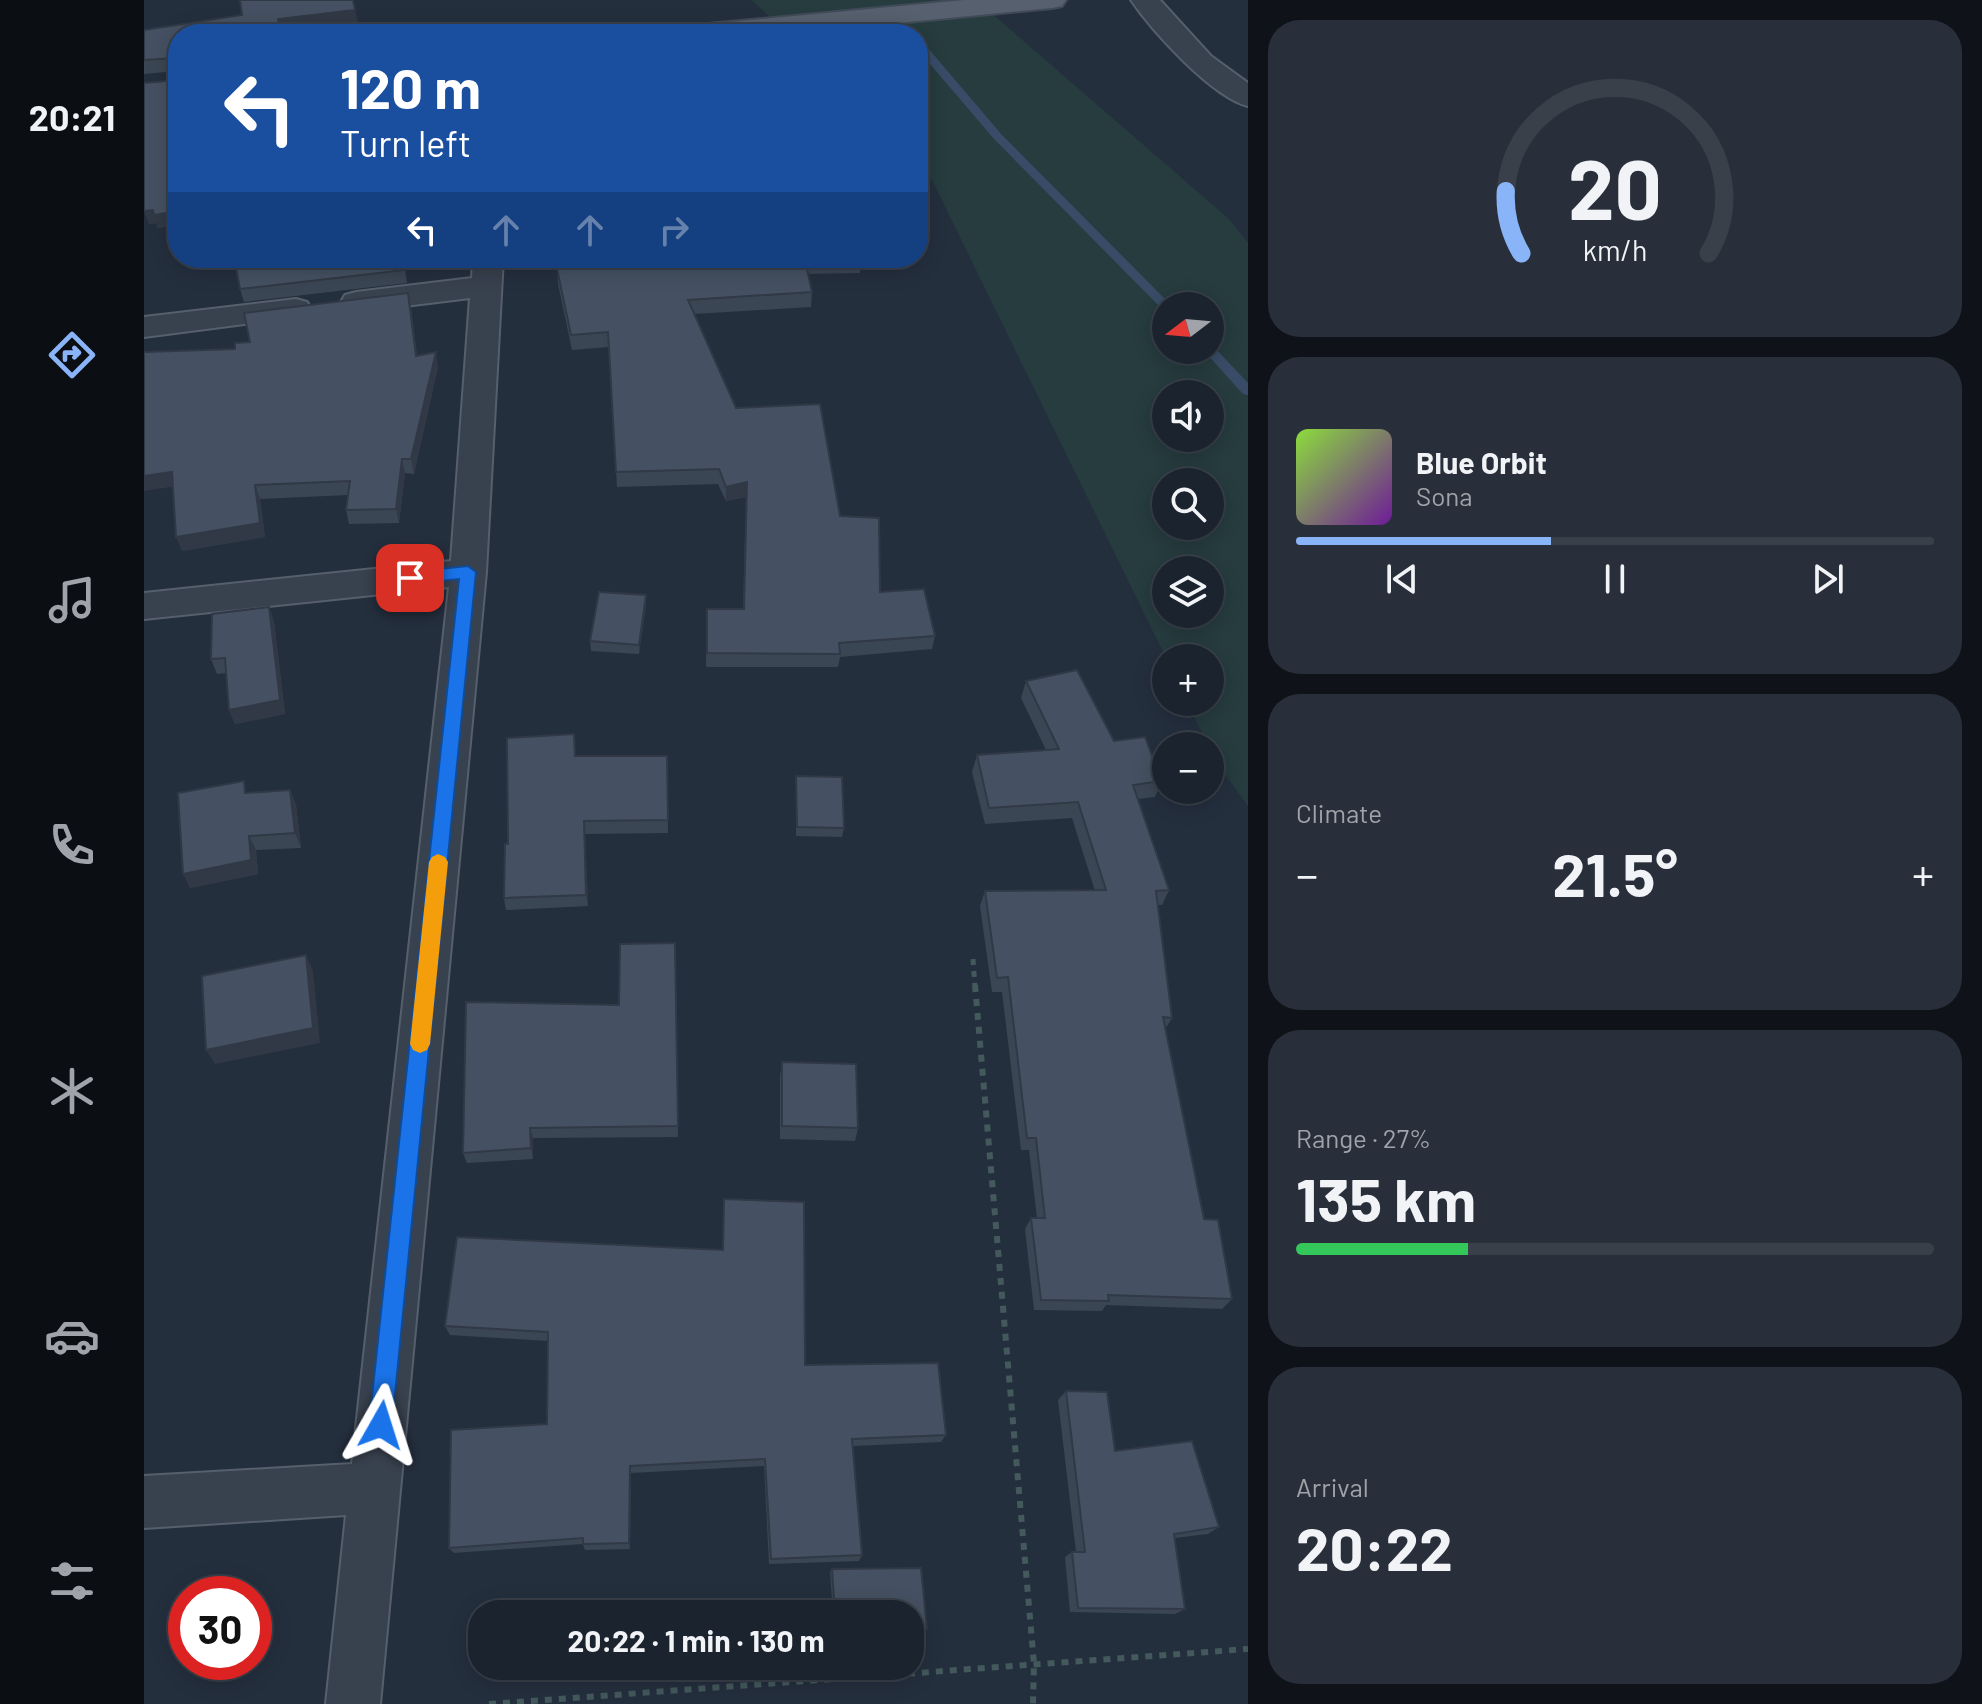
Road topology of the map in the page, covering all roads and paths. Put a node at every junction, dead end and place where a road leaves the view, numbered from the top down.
1 (1052, 0) edge
2 (1145, 0) edge
3 (801, 24) edge
4 (1248, 97) edge
5 (488, 272) edge
6 (144, 327) edge
7 (468, 572) junction
8 (144, 606) edge
9 (973, 959) dead end
10 (374, 1488) junction
11 (144, 1502) edge
12 (1248, 1649) edge
13 (1034, 1664) junction
14 (353, 1704) edge
15 (489, 1704) edge
16 (1033, 1704) edge

1 - 3 main road
2 - 4 street
5 - 6 street
5 - 7 street
7 - 8 street
7 - 10 street
9 - 13 path
10 - 11 street
10 - 14 street
12 - 13 path
13 - 15 path
13 - 16 path

